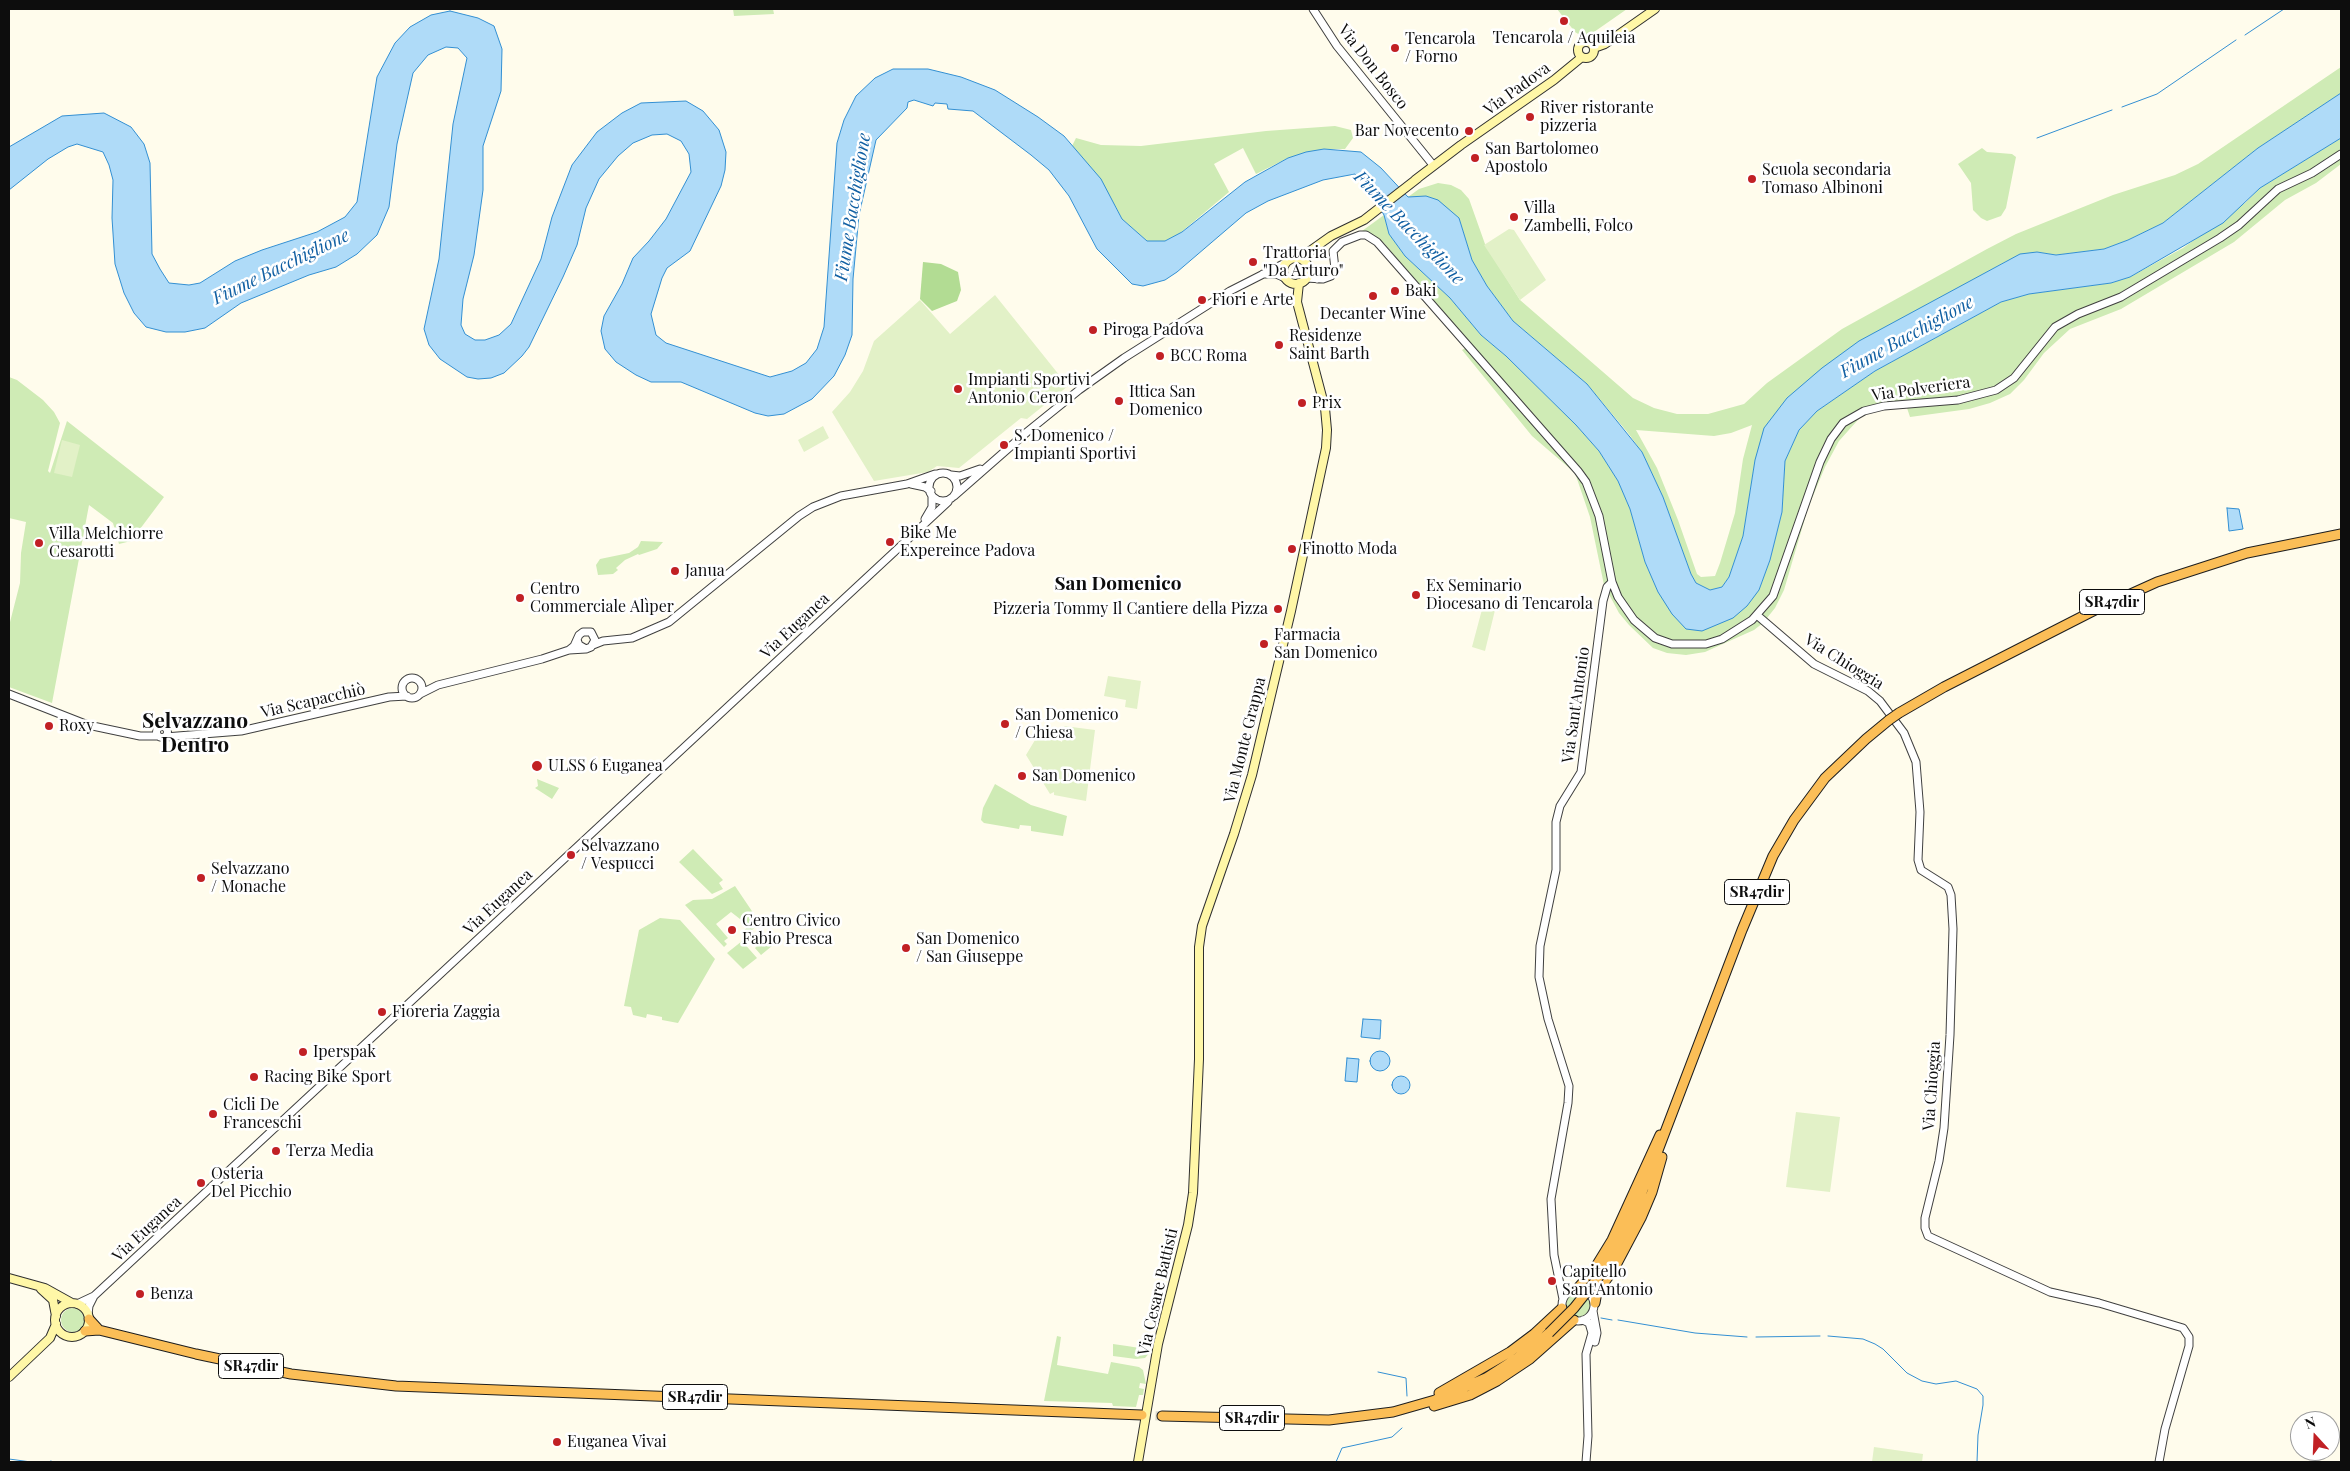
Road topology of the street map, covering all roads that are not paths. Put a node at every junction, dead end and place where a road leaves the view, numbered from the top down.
1 (1312, 9) edge
2 (1654, 9) edge
3 (1594, 48) junction
4 (1582, 57) junction
5 (1468, 141) junction
6 (2341, 154) edge
7 (1433, 166) junction
8 (1415, 180) junction
9 (1364, 220) joint
10 (1318, 247) junction
11 (1300, 258) junction
12 (1285, 263) junction
13 (1308, 272) junction
14 (1262, 274) junction
15 (1286, 280) junction
16 (1299, 283) junction
17 (1297, 302) junction
18 (991, 462) junction
19 (935, 474) junction
20 (951, 475) junction
21 (908, 484) junction
22 (931, 493) junction
23 (954, 496) junction
24 (948, 502) junction
25 (920, 526) junction
26 (2341, 534) edge
27 (1612, 582) junction
28 (1758, 616) junction
29 (595, 637) junction
30 (577, 640) junction
31 (603, 641) junction
32 (594, 645) junction
33 (586, 649) junction
34 (569, 650) junction
35 (420, 682) junction
36 (403, 685) junction
37 (438, 685) junction
38 (9, 694) edge
39 (420, 694) junction
40 (407, 696) junction
41 (389, 697) junction
42 (158, 728) junction
43 (166, 728) junction
44 (134, 733) junction
45 (183, 736) junction
46 (161, 737) junction
47 (1678, 1099) junction
48 (1197, 1126) joint
49 (9, 1278) edge
50 (1559, 1281) junction
51 (37, 1286) junction
52 (1576, 1289) junction
53 (94, 1296) junction
54 (1563, 1303) junction
55 (75, 1304) junction
56 (1594, 1307) junction
57 (56, 1316) junction
58 (89, 1317) junction
59 (1579, 1320) junction
60 (56, 1324) junction
61 (99, 1330) junction
62 (85, 1331) junction
63 (66, 1336) junction
64 (50, 1338) junction
65 (1586, 1363) junction
66 (9, 1376) edge
67 (1142, 1415) tunnel mouth
68 (1377, 1415) junction
69 (1162, 1416) tunnel mouth
70 (1138, 1462) edge
71 (1586, 1462) edge
72 (2159, 1462) edge

1 - 7 street, Via Don Bosco
2 - 3 main road, Via Padova
3 - 4 main road, Via Padova
3 - 4 main road, Via Padova
4 - 5 main road, Via Padova
5 - 7 main road, Via Padova
5 - 8 main road, Via Padova
6 - 28 street, Via Polveriera
7 - 8 main road, Via Padova
8 - 9 main road, Via Padova
9 - 10 main road, Via Euganea
10 - 11 main road, Via Euganea
10 - 13 main road
11 - 12 main road, Via Euganea
11 - 13 main road
12 - 14 street, Via Euganea
12 - 15 main road
13 - 16 main road
13 - 27 street
14 - 15 street
14 - 18 street, Via Euganea
15 - 16 main road
15 - 17 main road, Via Monte Grappa
16 - 17 main road, Via Monte Grappa
17 - 48 main road, Via Monte Grappa
18 - 20 street, Via Euganea
18 - 23 street, Via Euganea
19 - 20 street, Via Euganea
19 - 21 street
19 - 22 street, Via Euganea
20 - 23 street
21 - 22 street
21 - 31 street
22 - 24 street
22 - 25 street, Via Euganea
23 - 24 street, Via Euganea
24 - 25 street, Via Euganea
25 - 53 street, Via Euganea
26 - 47 highway, SR47dir / SR47dir, bridge
27 - 28 street, Via Polveriera
27 - 50 street, Via Sant'Antonio
28 - 72 street, Via Chioggia
29 - 30 street
29 - 31 street
29 - 32 street
30 - 33 street
30 - 34 street
31 - 32 street
32 - 33 street
33 - 34 street, Via Scapacchiò
34 - 37 street, Via Scapacchiò
35 - 36 street, Via Scapacchiò
35 - 37 street, Via Scapacchiò
35 - 39 street
36 - 40 street
36 - 41 street, Via Scapacchiò
37 - 39 street, Via Scapacchiò
38 - 44 street, Via Scapacchiò
39 - 40 street, Via Scapacchiò
40 - 41 street, Via Scapacchiò
41 - 45 street, Via Scapacchiò
42 - 43 street, Via Scapacchiò
42 - 44 street, Via Scapacchiò
42 - 46 street
43 - 45 street, Via Scapacchiò
43 - 46 street
44 - 46 street, Via Scapacchiò
45 - 46 street, Via Scapacchiò
47 - 52 highway
47 - 56 highway
47 - 68 highway, SR47dir / SR47dir, bridge
48 - 70 main road, Via Cesare Battisti
49 - 51 main road
50 - 52 street
50 - 54 street, Via Sant'Antonio
51 - 55 main road
51 - 57 main road
52 - 54 street
52 - 56 street
53 - 55 street, Via Euganea
53 - 58 street, Via Euganea
54 - 59 street
54 - 68 highway
55 - 57 main road, Via Euganea
55 - 58 main road
56 - 59 street
56 - 65 street
57 - 60 main road
58 - 61 highway
58 - 62 main road, Via Euganea
59 - 65 street
59 - 68 highway
60 - 63 main road
60 - 64 main road
61 - 62 highway, SR47dir
61 - 67 highway, SR47dir
62 - 63 main road
63 - 64 main road
64 - 66 main road
65 - 71 street
68 - 69 highway, SR47dir

